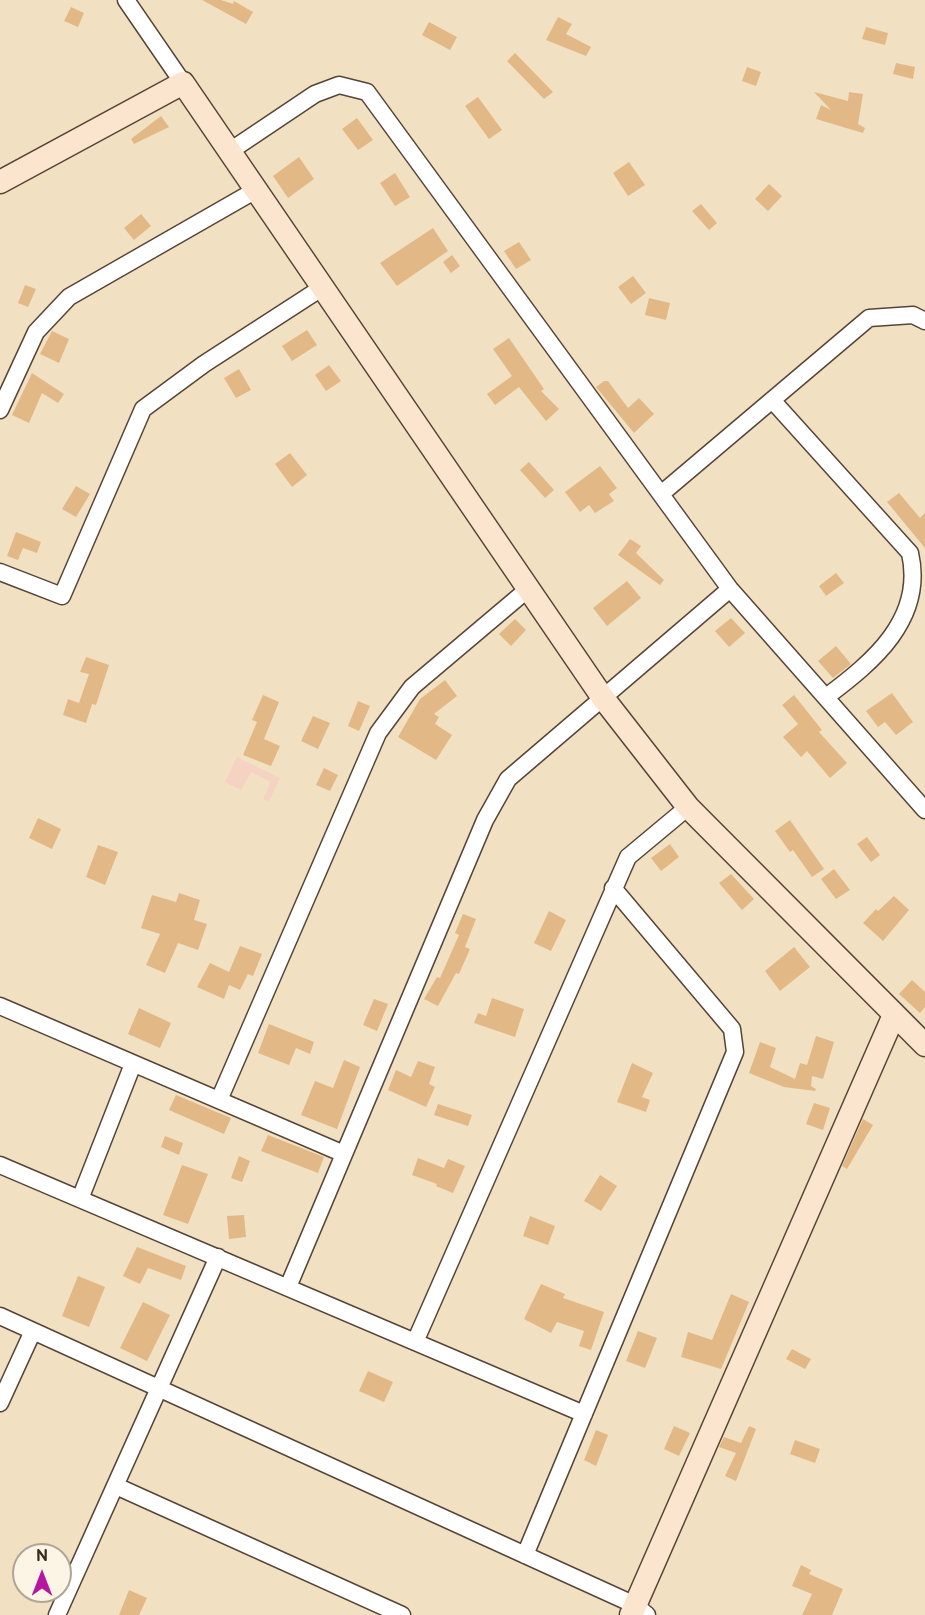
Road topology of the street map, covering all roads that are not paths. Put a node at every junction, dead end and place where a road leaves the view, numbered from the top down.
1 (126, 0) edge
2 (183, 83) junction
3 (230, 151) junction
4 (0, 182) edge
5 (256, 190) junction
6 (323, 287) junction
7 (925, 321) edge
8 (772, 400) junction
9 (0, 410) edge
10 (661, 494) junction
11 (0, 572) edge
12 (528, 589) junction
13 (730, 589) junction
14 (826, 697) junction
15 (603, 698) junction
16 (688, 807) junction
17 (925, 810) edge
18 (613, 888) junction
19 (0, 1006) edge
20 (894, 1015) junction
21 (925, 1045) edge
22 (134, 1064) junction
23 (219, 1100) junction
24 (344, 1154) junction
25 (2, 1170) edge
26 (80, 1198) junction
27 (218, 1257) junction
28 (288, 1287) junction
29 (0, 1316) edge
30 (33, 1331) junction
31 (415, 1342) junction
32 (160, 1388) junction
33 (0, 1403) edge
34 (584, 1414) junction
35 (116, 1486) junction
36 (525, 1555) junction
37 (637, 1612) edge
38 (57, 1615) edge
39 (402, 1615) edge

1 - 2 street
2 - 3 street
2 - 4 street
3 - 5 street
3 - 10 street
5 - 6 street
5 - 9 street
6 - 11 street
6 - 12 street
7 - 8 street
8 - 10 street
8 - 14 street
10 - 13 street
12 - 15 street
12 - 23 street
13 - 14 street
13 - 15 street
14 - 17 street
15 - 16 street
15 - 24 street
16 - 18 street
16 - 20 street
18 - 31 street
18 - 34 street
19 - 22 street
20 - 21 street
20 - 37 street
22 - 23 street
22 - 26 street
23 - 24 street
24 - 28 street
25 - 26 street
26 - 27 street
27 - 28 street
27 - 32 street
28 - 31 street
29 - 30 street
30 - 32 street
30 - 33 street
31 - 34 street
32 - 35 street
32 - 36 street
34 - 36 street
35 - 38 street
35 - 39 street
36 - 37 street

